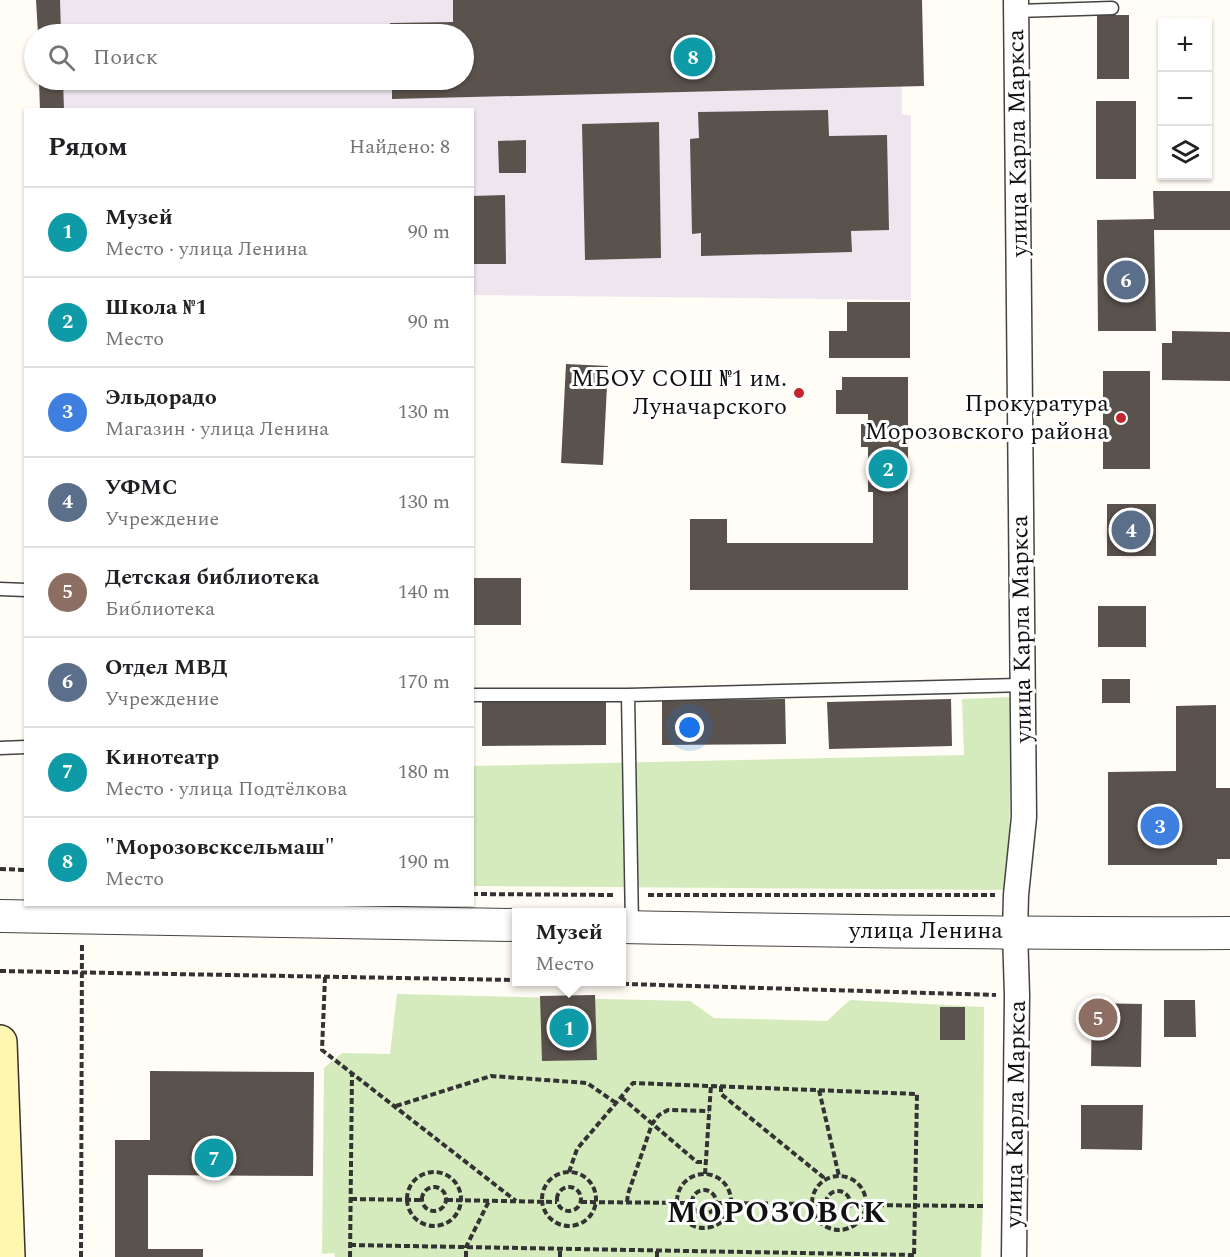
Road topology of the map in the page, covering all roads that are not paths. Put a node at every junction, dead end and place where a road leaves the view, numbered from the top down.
1 (1017, 5) edge
2 (1112, 8) dead end
3 (0, 589) edge
4 (24, 590) edge
5 (1023, 685) junction
6 (474, 695) edge
7 (628, 695) junction
8 (24, 747) edge
9 (0, 748) edge
10 (0, 916) edge
11 (512, 925) edge
12 (627, 927) edge
13 (1015, 932) junction
14 (1230, 933) edge
15 (0, 1042) edge
16 (8, 1257) edge
17 (1014, 1257) edge

1 - 2 lane
1 - 5 street, улица Карла Маркса
3 - 4 lane
5 - 7 lane
5 - 13 street, улица Карла Маркса
6 - 7 lane
7 - 12 lane
8 - 9 lane
10 - 11 street
12 - 13 street, улица Ленина
13 - 14 street, улица Ленина
13 - 17 street, улица Карла Маркса
15 - 16 main road

